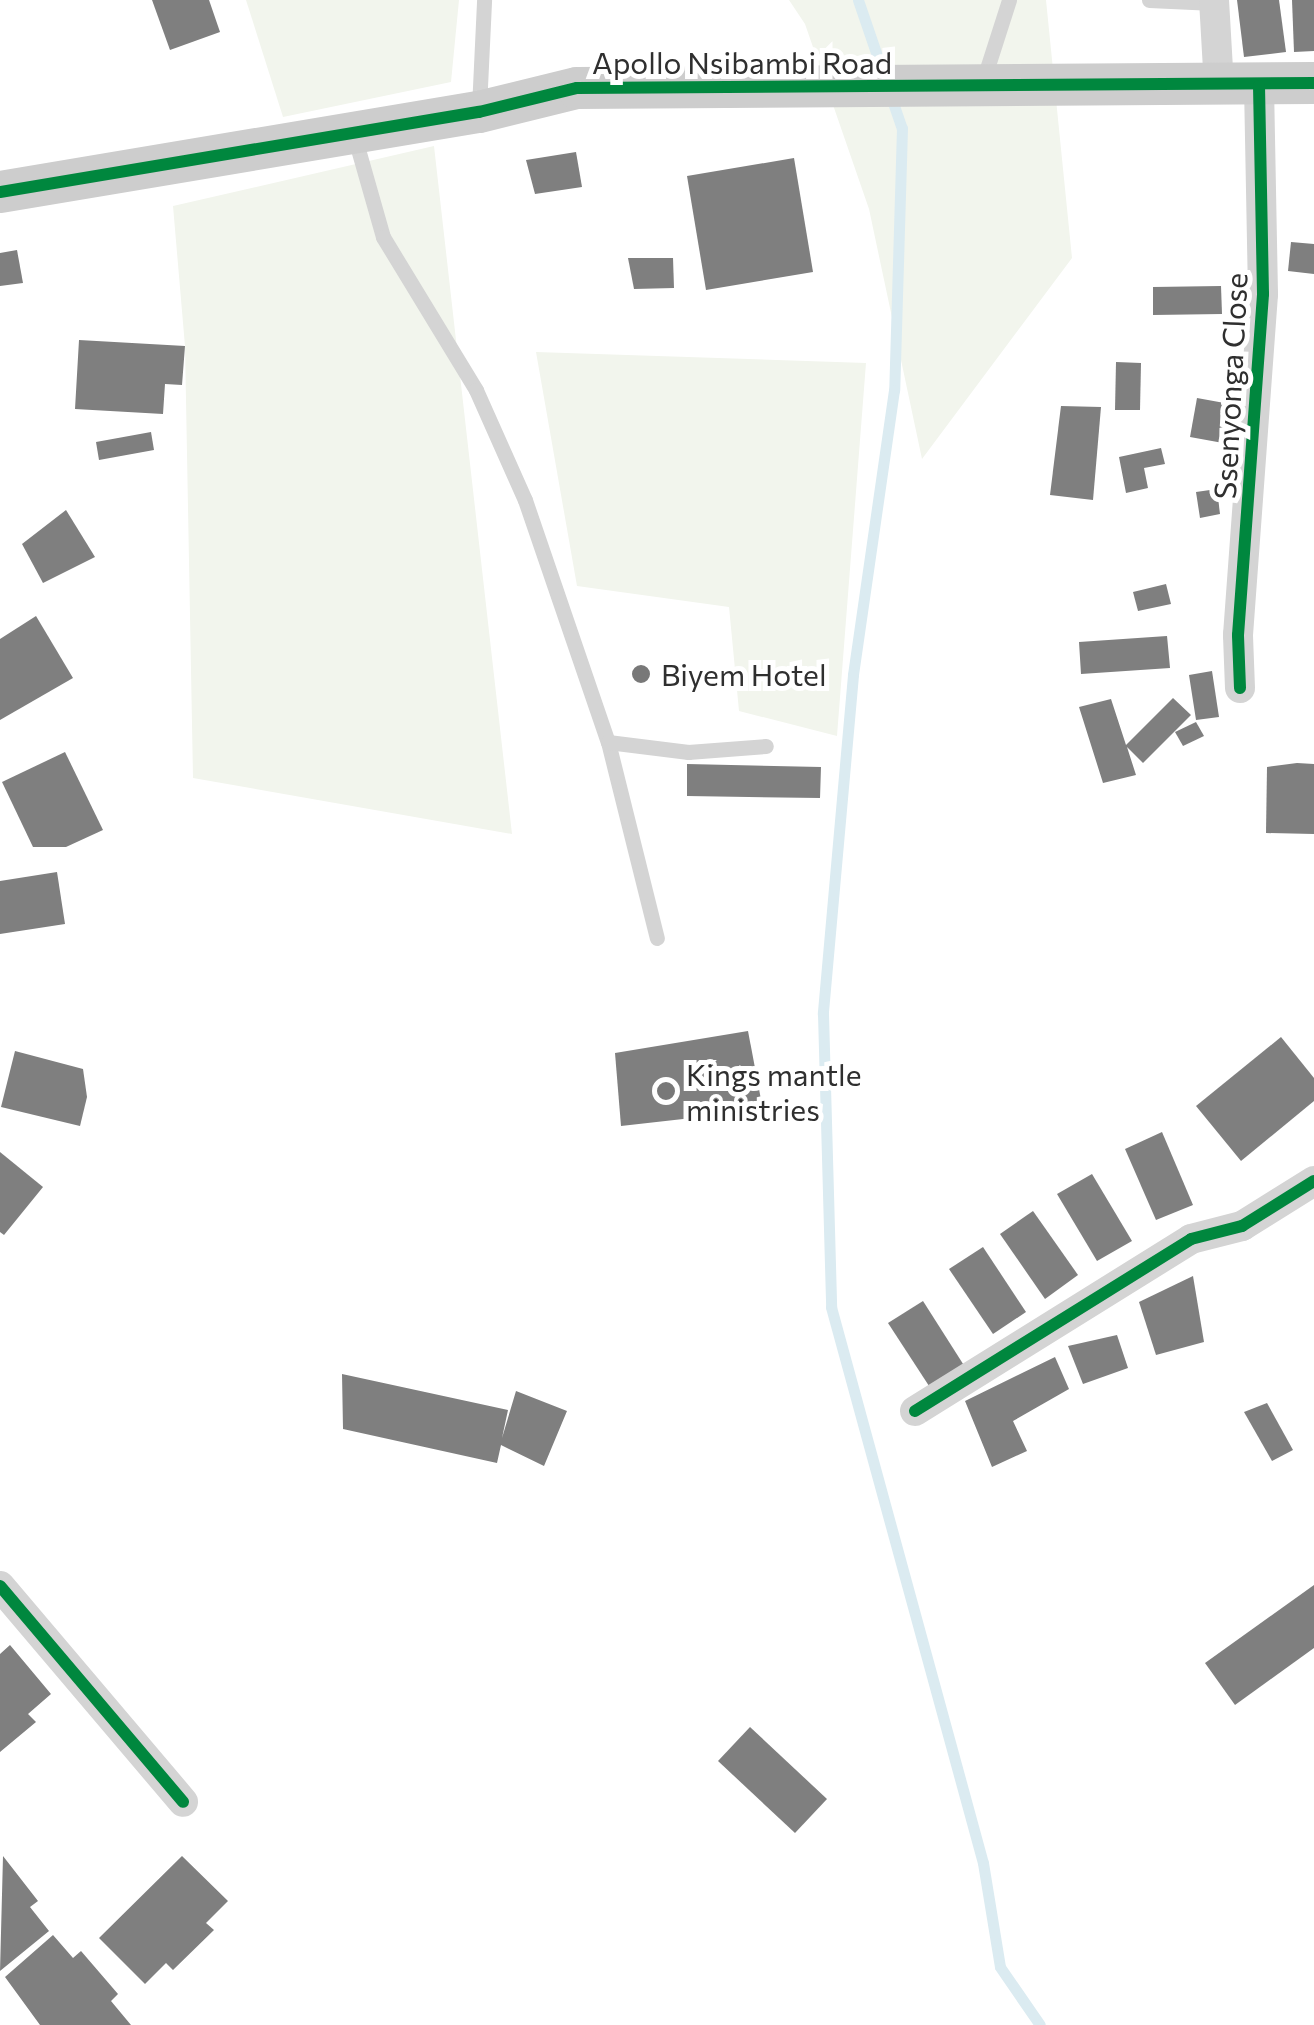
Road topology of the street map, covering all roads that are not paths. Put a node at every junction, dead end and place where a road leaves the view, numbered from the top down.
1 (484, 0) edge
2 (1010, 0) edge
3 (1149, 0) edge
4 (1214, 1) edge
5 (1314, 84) edge
6 (982, 87) junction
7 (1239, 87) junction
8 (479, 112) junction
9 (353, 132) junction
10 (0, 192) edge
11 (1240, 688) dead end
12 (608, 742) junction
13 (766, 746) dead end
14 (657, 938) dead end
15 (1314, 1181) edge
16 (915, 1412) dead end
17 (0, 1586) edge
18 (182, 1802) dead end

1 - 8 lane
2 - 6 lane
3 - 4 lane
4 - 7 street, Ssenyonga Close
5 - 7 street, Apollo Nsibambi Road
6 - 7 street, Apollo Nsibambi Road
6 - 8 street, Apollo Nsibambi Road
7 - 11 street, Ssenyonga Close
8 - 9 street, Apollo Nsibambi Road
9 - 10 street, Apollo Nsibambi Road
9 - 12 lane
12 - 13 lane
12 - 14 lane
15 - 16 street
17 - 18 street

